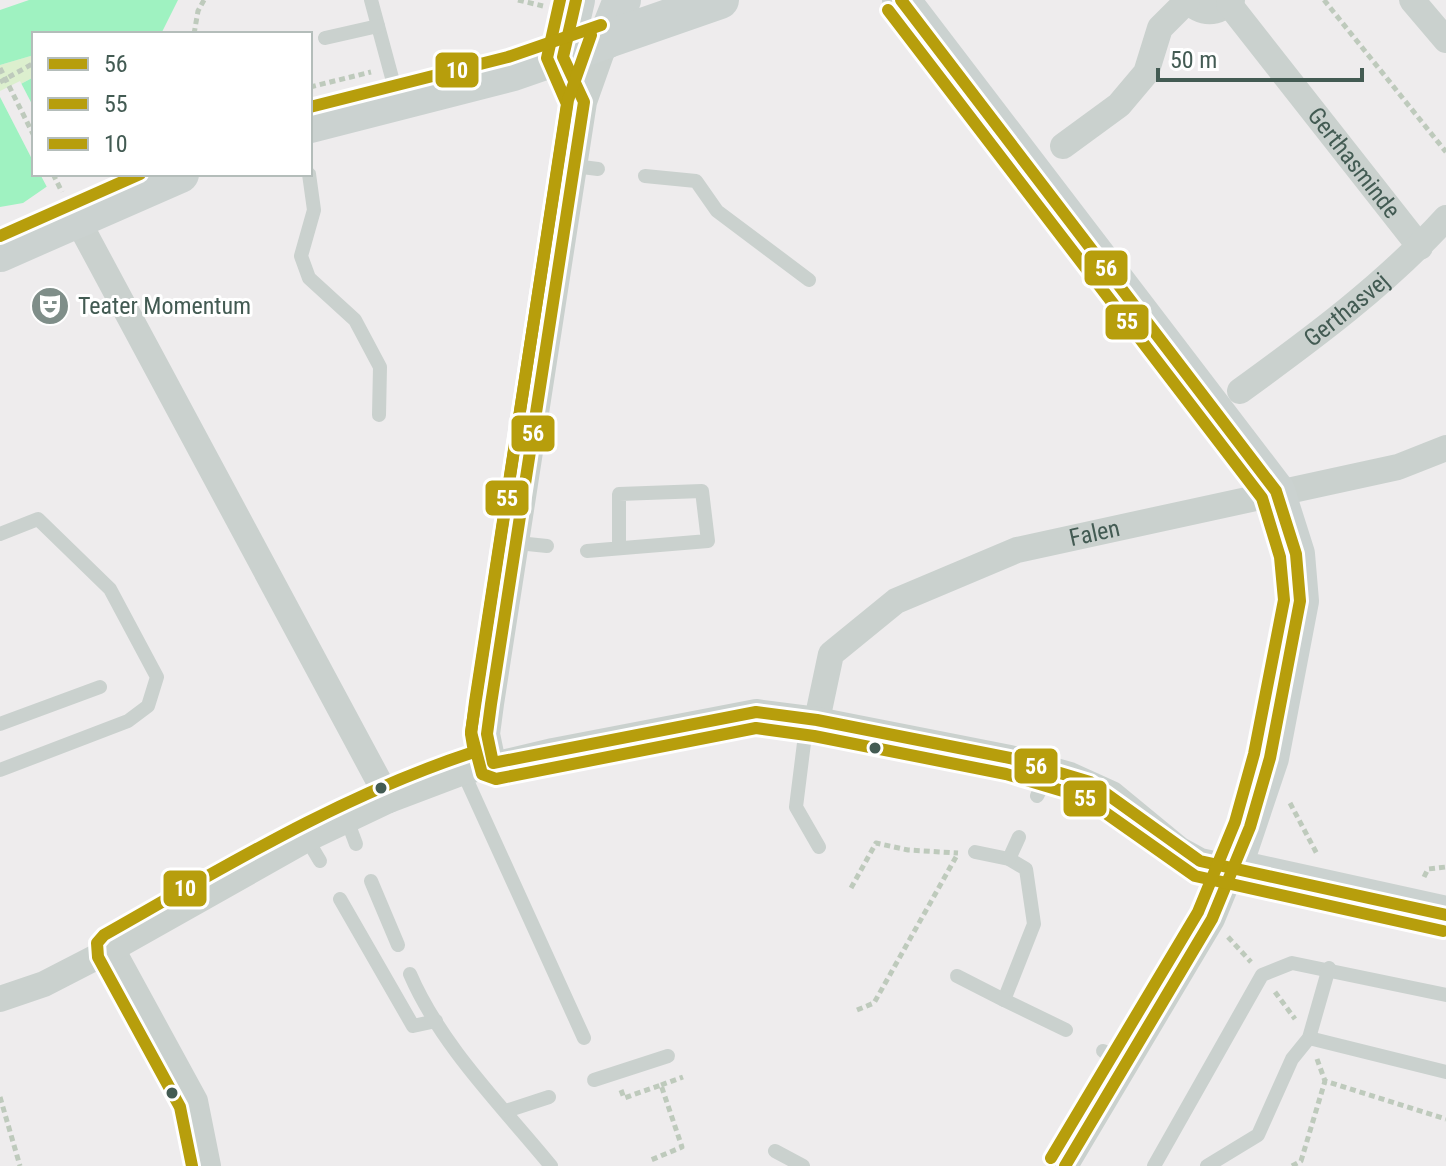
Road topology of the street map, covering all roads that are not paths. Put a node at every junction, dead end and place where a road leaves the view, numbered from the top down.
1 (371, 0) edge
2 (595, 0) edge
3 (622, 0) edge
4 (720, 0) edge
5 (901, 0) edge
6 (1412, 0) edge
7 (1187, 1) edge
8 (1230, 2) edge
9 (559, 4) edge
10 (378, 26) junction
11 (325, 38) dead end
12 (606, 40) junction
13 (1446, 40) edge
14 (563, 57) junction
15 (584, 102) junction
16 (399, 103) junction
17 (312, 124) edge
18 (1063, 146) dead end
19 (173, 176) edge
20 (309, 176) edge
21 (645, 176) dead end
22 (69, 205) junction
23 (1446, 218) edge
24 (1420, 247) junction
25 (0, 253) edge
26 (809, 280) dead end
27 (1240, 391) dead end
28 (379, 415) dead end
29 (1446, 448) edge
30 (1276, 491) junction
31 (0, 534) edge
32 (518, 543) junction
33 (547, 546) dead end
34 (619, 548) junction
35 (587, 551) dead end
36 (100, 687) dead end
37 (812, 719) junction
38 (0, 724) edge
39 (493, 763) junction
40 (1051, 769) junction
41 (0, 770) edge
42 (463, 772) junction
43 (1037, 796) dead end
44 (389, 800) junction
45 (1019, 837) dead end
46 (819, 847) dead end
47 (975, 852) road end
48 (1009, 859) junction
49 (1233, 868) junction
50 (371, 881) dead end
51 (340, 899) dead end
52 (1446, 915) edge
53 (398, 945) dead end
54 (112, 949) junction
55 (1329, 968) junction
56 (410, 974) dead end
57 (957, 976) dead end
58 (1446, 995) edge
59 (0, 999) edge
60 (1004, 1000) junction
61 (436, 1021) junction
62 (1066, 1030) dead end
63 (584, 1038) dead end
64 (1309, 1038) junction
65 (668, 1056) dead end
66 (1446, 1072) edge
67 (594, 1080) dead end
68 (549, 1097) dead end
69 (506, 1111) junction
70 (775, 1151) dead end
71 (208, 1166) edge
72 (551, 1166) edge
73 (803, 1166) edge
74 (1065, 1166) edge
75 (1154, 1166) edge
76 (1207, 1166) edge

1 - 10 lane
2 - 12 main road
3 - 12 main road
4 - 12 main road
5 - 30 main road
6 - 13 street
7 - 8 street
7 - 18 street
8 - 24 street, Gerthasminde
9 - 14 main road
10 - 11 lane
10 - 16 lane
12 - 14 main road
12 - 15 street
14 - 15 street
14 - 16 main road
15 - 32 street
16 - 17 main road
19 - 22 main road
20 - 28 lane
21 - 26 lane
22 - 25 main road
22 - 44 street
23 - 24 street, Gerthasvej
24 - 27 street, Gerthasvej
29 - 30 street, Falen
30 - 37 street, Falen
30 - 49 main road
31 - 41 lane
32 - 33 lane
32 - 39 street
34 - 34 lane
34 - 35 lane
36 - 38 lane
37 - 39 street
37 - 40 street
37 - 46 lane
39 - 42 street
40 - 43 lane
40 - 49 street
42 - 44 street
42 - 63 lane
44 - 54 street
45 - 48 lane
47 - 48 lane
48 - 60 lane
49 - 52 main road
49 - 74 street
50 - 53 lane
51 - 61 lane
54 - 59 street
54 - 71 street
55 - 58 lane
55 - 64 lane
55 - 75 lane
56 - 61 lane
57 - 60 lane
60 - 62 lane
61 - 69 lane
64 - 66 lane
64 - 76 lane
65 - 67 lane
68 - 69 lane
69 - 72 lane
70 - 73 lane

